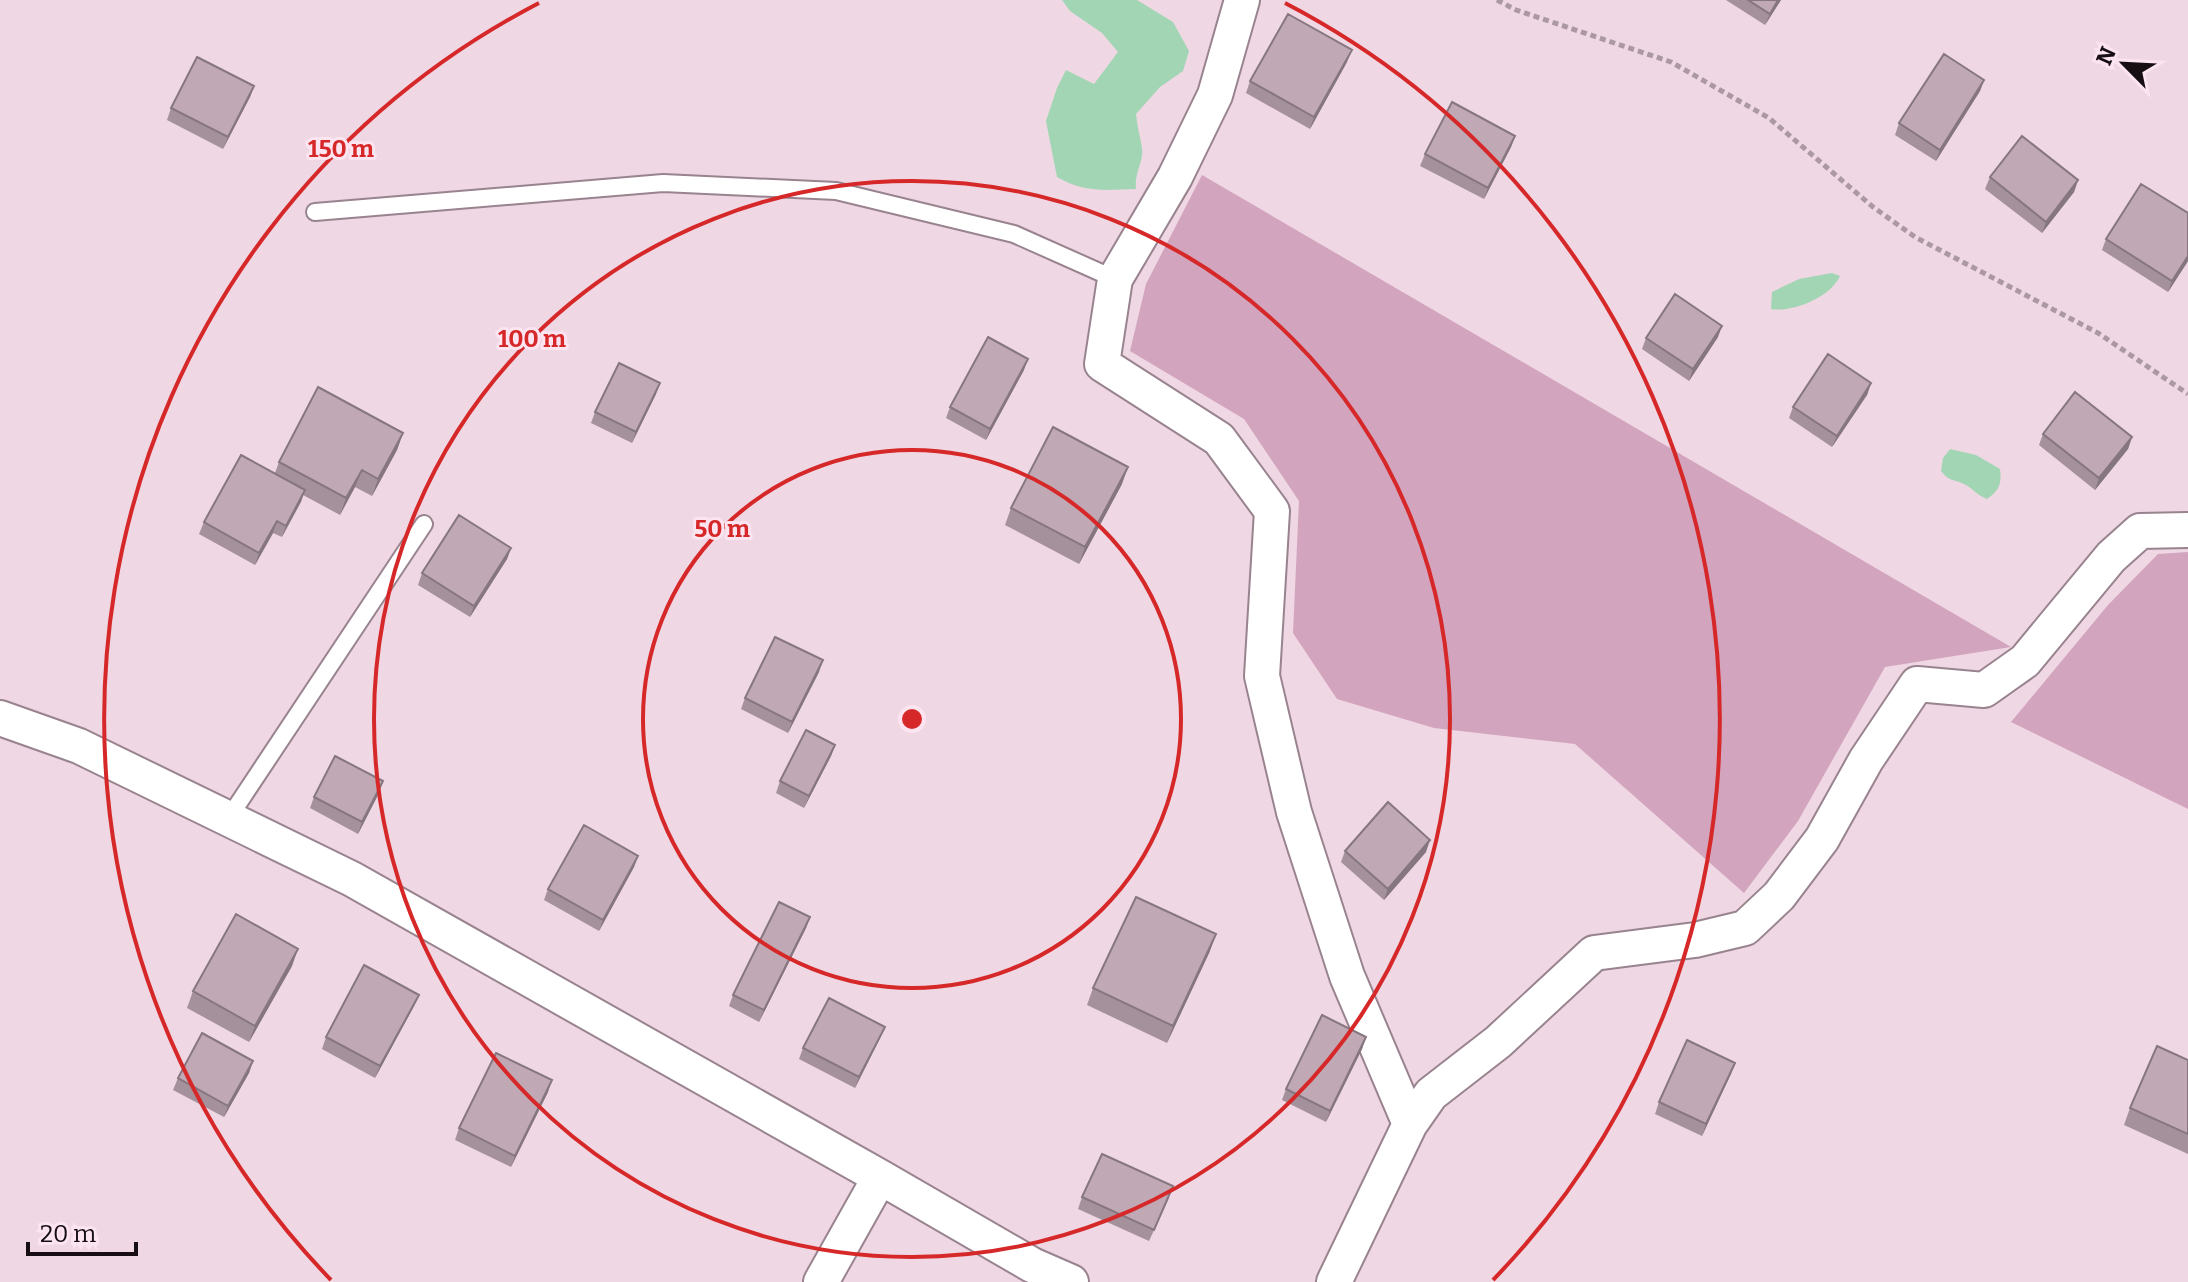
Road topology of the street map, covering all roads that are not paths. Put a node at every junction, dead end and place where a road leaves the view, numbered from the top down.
1 (1242, 0) edge
2 (315, 212) dead end
3 (1115, 279) junction
4 (424, 524) dead end
5 (2188, 530) edge
6 (0, 718) edge
7 (228, 819) junction
8 (1410, 1124) junction
9 (880, 1177) junction
10 (821, 1282) edge
11 (1071, 1282) edge
12 (1334, 1282) edge

1 - 3 street
2 - 3 lane
3 - 8 street
4 - 7 lane
5 - 8 street
6 - 7 street
7 - 9 street
8 - 12 street
9 - 10 street
9 - 11 street

